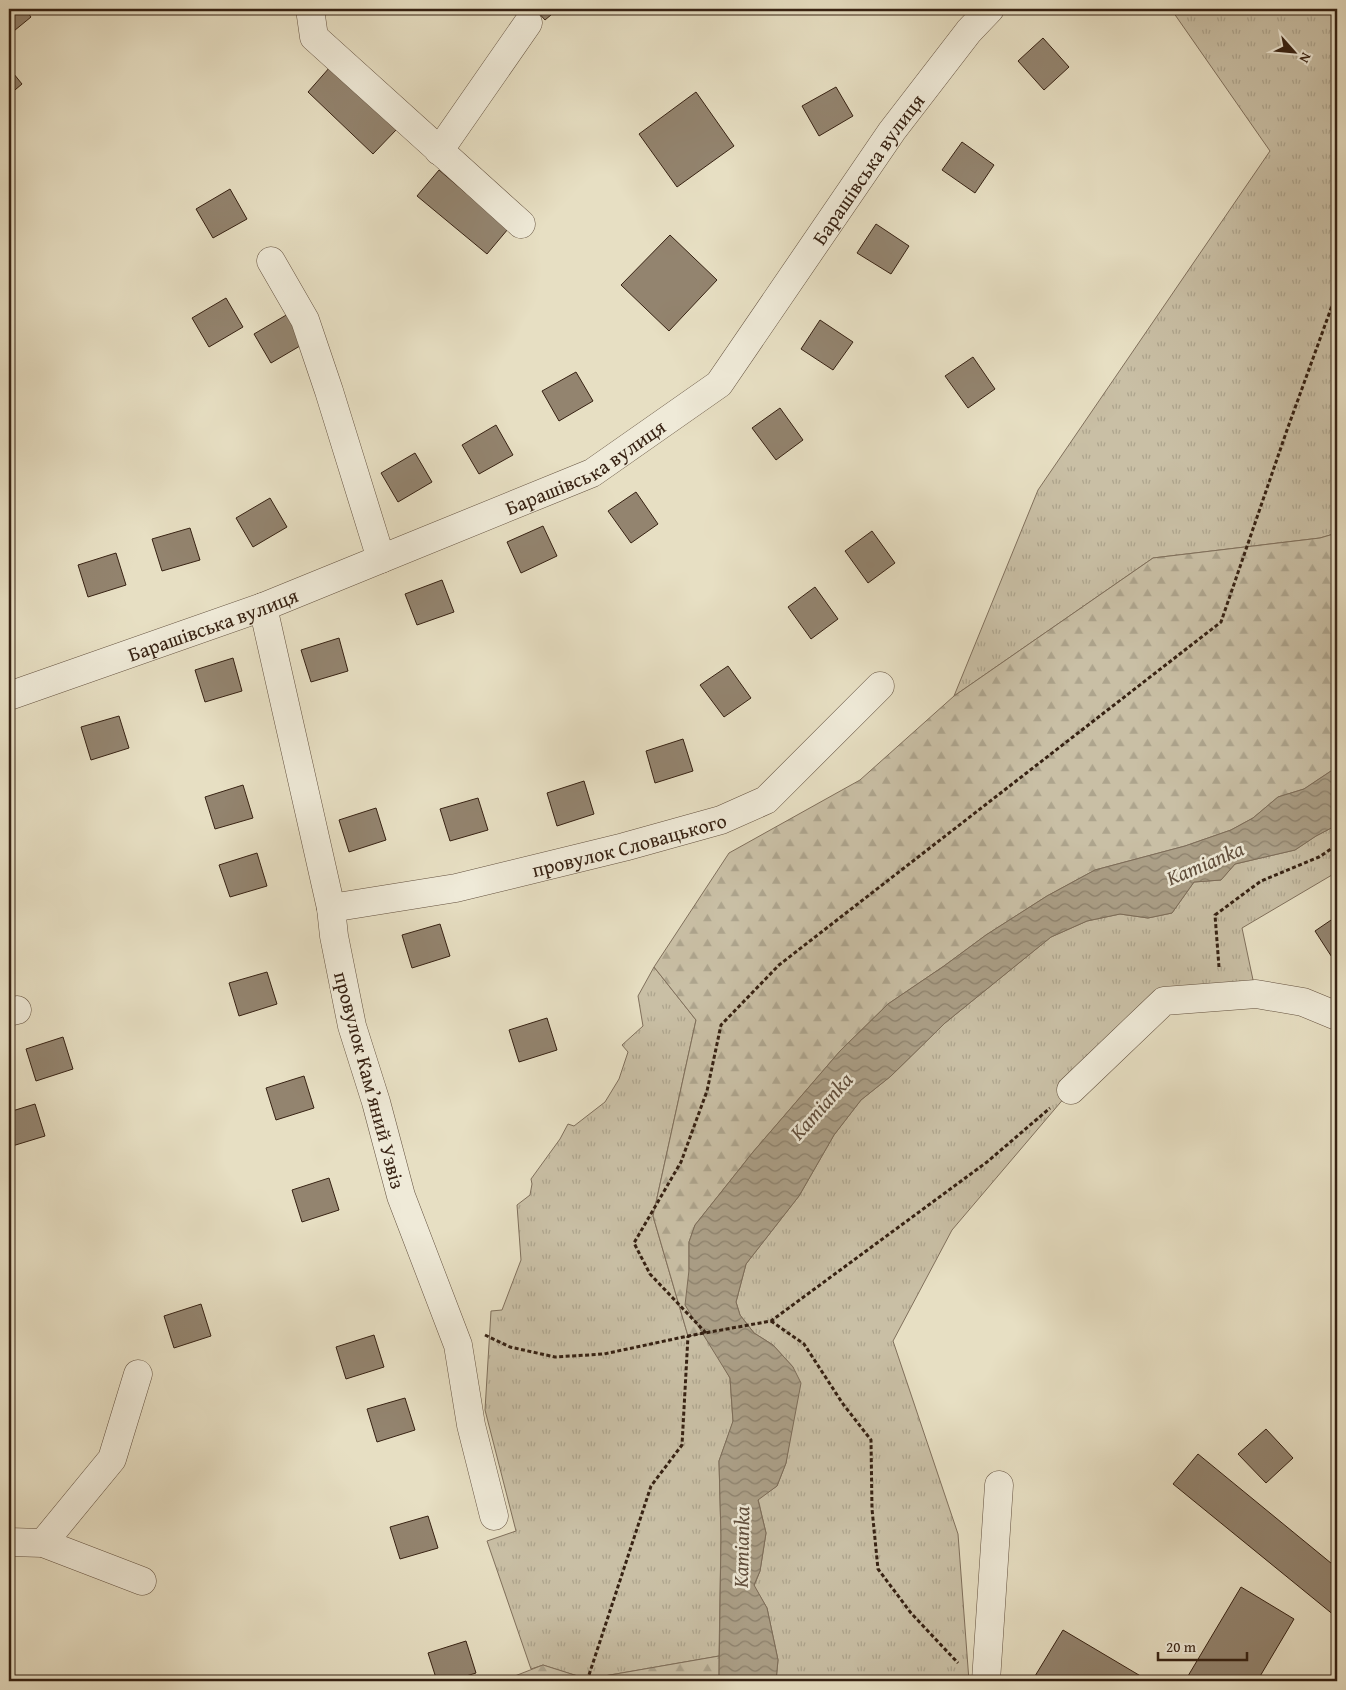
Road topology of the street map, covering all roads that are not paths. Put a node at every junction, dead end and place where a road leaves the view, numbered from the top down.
1 (310, 9) edge
2 (990, 9) edge
3 (528, 23) dead end
4 (440, 151) junction
5 (521, 224) dead end
6 (271, 261) dead end
7 (380, 559) junction
8 (263, 607) junction
9 (880, 686) dead end
10 (9, 696) edge
11 (331, 908) junction
12 (1337, 1016) edge
13 (1071, 1090) road end
14 (138, 1374) dead end
15 (999, 1485) dead end
16 (494, 1516) dead end
17 (9, 1542) edge
18 (43, 1543) junction
19 (142, 1581) dead end
20 (986, 1681) edge

1 - 4 street
2 - 7 street, Барашівська вулиця
3 - 4 street
4 - 5 street
6 - 7 street
7 - 8 street, Барашівська вулиця
8 - 10 street, Барашівська вулиця
8 - 11 street, провулок Камʼяний Узвіз
9 - 11 street, провулок Словацького
11 - 16 street, провулок Камʼяний Узвіз
12 - 13 street
14 - 18 street
15 - 20 street
17 - 18 street
18 - 19 street

